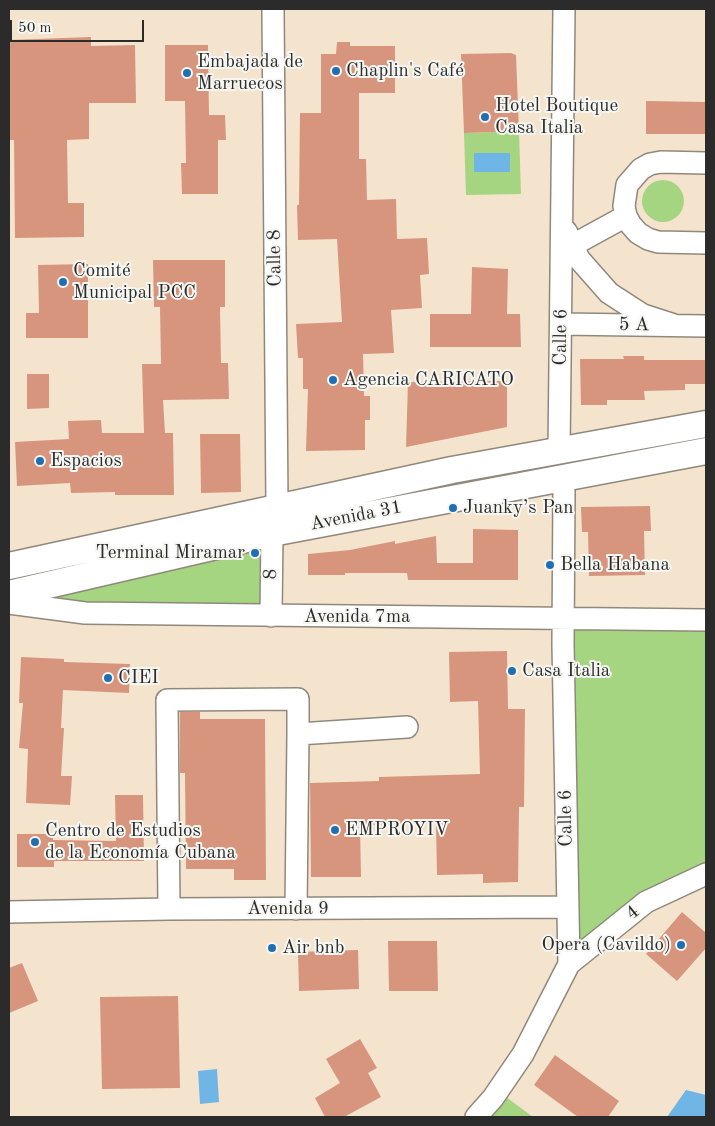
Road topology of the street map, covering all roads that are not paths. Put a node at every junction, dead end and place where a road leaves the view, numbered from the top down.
1 (273, 9) edge
2 (564, 9) edge
3 (706, 163) edge
4 (626, 216) junction
5 (563, 223) junction
6 (706, 243) edge
7 (572, 245) junction
8 (561, 324) junction
9 (674, 326) junction
10 (706, 326) edge
11 (706, 424) edge
12 (560, 451) junction
13 (706, 451) edge
14 (706, 464) edge
15 (564, 491) junction
16 (277, 507) junction
17 (382, 512) junction
18 (272, 532) junction
19 (9, 566) edge
20 (9, 594) edge
21 (9, 603) edge
22 (270, 616) junction
23 (563, 618) junction
24 (706, 620) edge
25 (407, 727) dead end
26 (298, 734) junction
27 (706, 874) edge
28 (567, 907) junction
29 (169, 909) junction
30 (296, 909) junction
31 (9, 912) edge
32 (569, 964) junction
33 (476, 1117) edge

1 - 16 street, Calle 8
2 - 5 street, Calle 6
3 - 4 street
4 - 6 street
4 - 7 street
5 - 7 street, Calle 6
5 - 8 street, Calle 6
7 - 9 street, Calle 6
8 - 9 street, 5 A
8 - 12 street, Calle 6
9 - 10 street, 5 A
11 - 12 main road, Avenida 31
12 - 16 main road, Avenida 31
13 - 17 main road, Avenida 31
14 - 15 main road
15 - 17 main road
15 - 23 street, Calle 6
16 - 19 main road, Avenida 31
17 - 18 main road, Avenida 31
18 - 20 main road, Avenida 31
18 - 22 street, 8
21 - 22 street, Avenida 7ma
22 - 23 street, Avenida 7ma
23 - 24 street, Avenida 7ma
23 - 28 street, Calle 6
25 - 26 street
26 - 29 street
26 - 30 street
27 - 32 street, 4
28 - 30 street, Avenida 9
28 - 32 street, Calle 6
29 - 30 street, Avenida 9
29 - 31 street, Avenida 9
32 - 33 street, Calle 6

